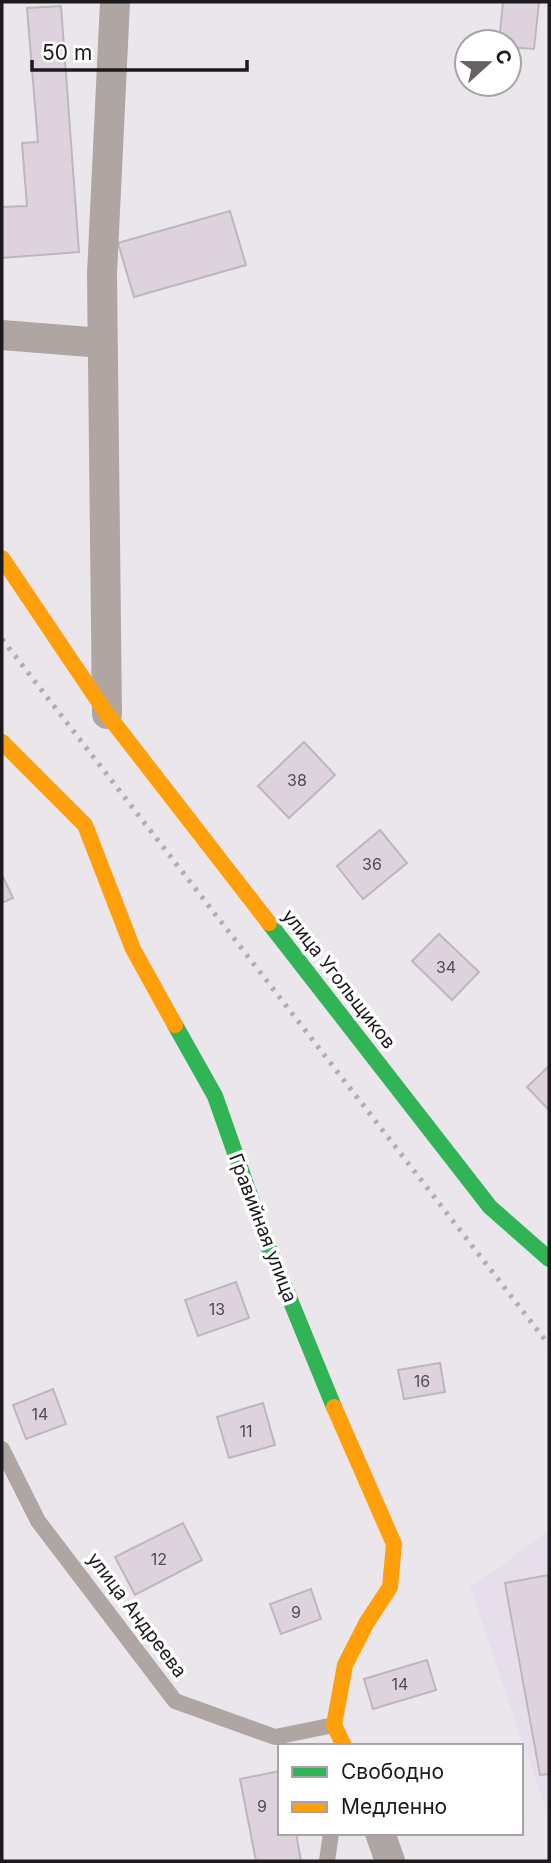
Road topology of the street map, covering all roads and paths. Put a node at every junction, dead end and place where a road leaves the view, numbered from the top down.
1 (115, 2) edge
2 (2, 335) edge
3 (102, 343) junction
4 (2, 558) edge
5 (107, 714) junction
6 (2, 742) edge
7 (549, 1259) edge
8 (2, 1449) edge
9 (334, 1725) junction
10 (343, 1744) edge
11 (331, 1835) edge
12 (381, 1835) edge
13 (327, 1861) edge
14 (390, 1861) edge

1 - 3 street
2 - 3 street
3 - 5 street
4 - 5 street, улица Угольщиков
5 - 7 street, улица Угольщиков
6 - 9 street, Гравийная улица
8 - 9 lane, улица Андреева
9 - 10 street
11 - 13 lane
12 - 14 street

